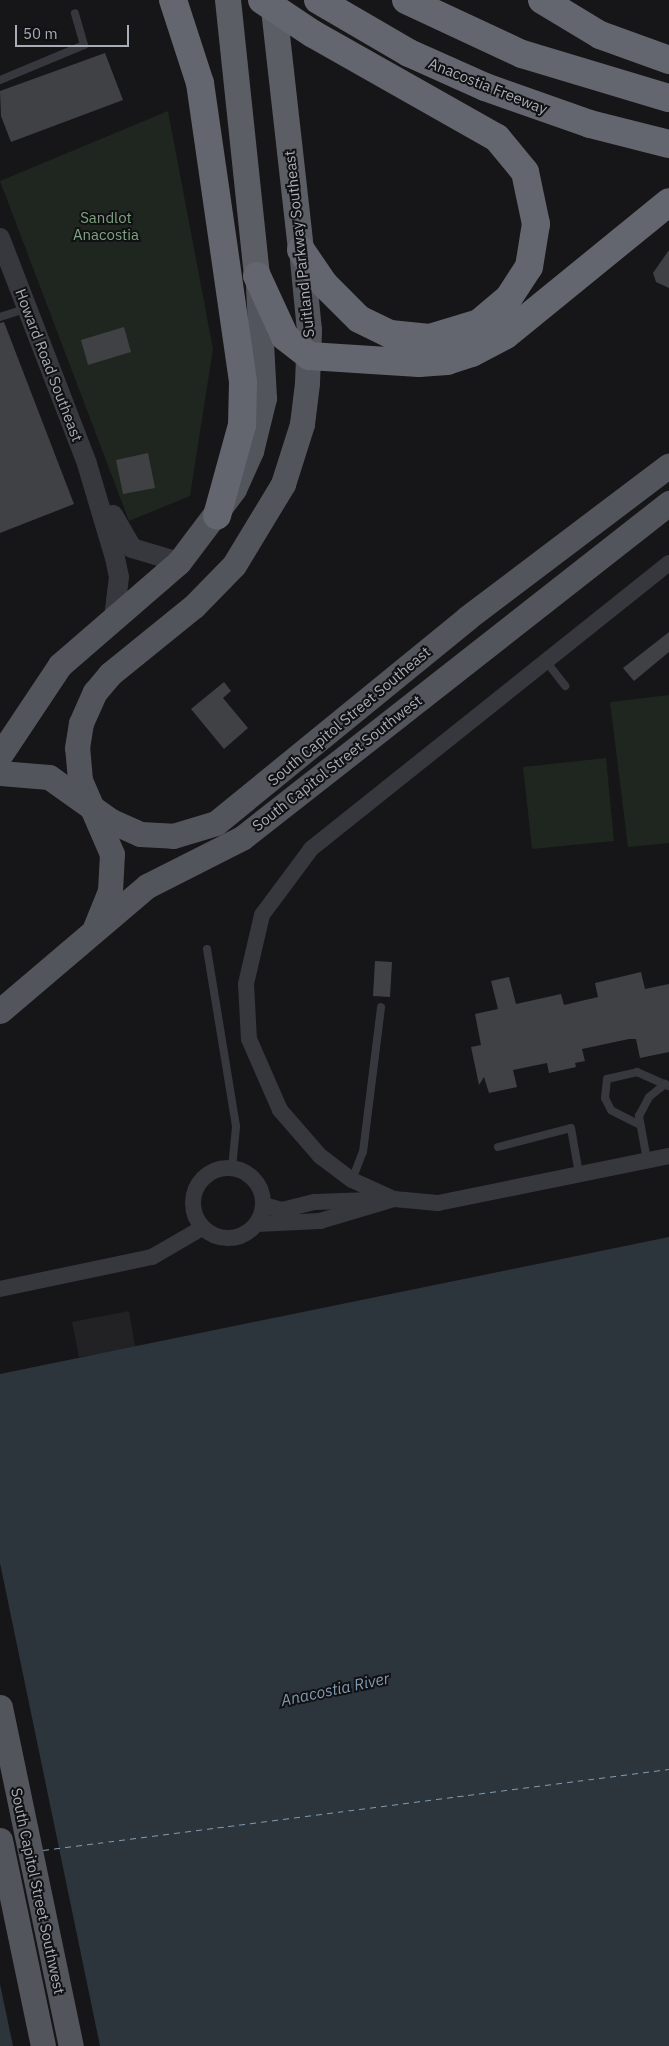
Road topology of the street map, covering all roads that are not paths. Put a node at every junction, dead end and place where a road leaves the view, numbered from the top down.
1 (228, 0) edge
2 (262, 0) edge
3 (273, 0) edge
4 (318, 0) edge
5 (406, 0) edge
6 (542, 0) edge
7 (177, 10) edge
8 (75, 13) dead end
9 (669, 60) edge
10 (0, 80) edge
11 (669, 98) edge
12 (669, 144) edge
13 (669, 202) edge
14 (0, 238) edge
15 (301, 250) junction
16 (257, 276) junction
17 (27, 308) junction
18 (0, 317) edge
19 (309, 356) junction
20 (87, 464) junction
21 (669, 466) edge
22 (669, 503) edge
23 (217, 516) junction
24 (179, 562) junction
25 (669, 563) edge
26 (114, 616) junction
27 (545, 660) junction
28 (565, 686) dead end
29 (0, 755) edge
30 (0, 773) edge
31 (90, 804) junction
32 (92, 934) junction
33 (207, 949) dead end
34 (380, 1007) dead end
35 (0, 1011) edge
36 (667, 1085) edge
37 (638, 1124) junction
38 (498, 1146) dead end
39 (669, 1156) edge
40 (647, 1160) junction
41 (232, 1168) junction
42 (579, 1174) junction
43 (352, 1180) junction
44 (394, 1199) junction
45 (264, 1205) junction
46 (257, 1224) junction
47 (202, 1228) junction
48 (0, 1289) edge
49 (0, 1707) edge
50 (0, 1840) edge
51 (43, 2046) edge
52 (71, 2046) edge

1 - 16 highway
2 - 15 highway, bridge
3 - 15 highway, Suitland Parkway Southeast
4 - 12 highway, Anacostia Freeway
5 - 11 highway
6 - 9 highway
7 - 23 highway
8 - 10 lane
13 - 19 highway
14 - 17 street, Howard Road Southeast
15 - 19 main road, Suitland Parkway Southeast
16 - 19 highway
16 - 23 main road
17 - 18 lane
17 - 20 street, Howard Road Southeast
19 - 31 main road, Suitland Parkway Southeast
20 - 24 street, Howard Road Southeast
20 - 26 street, Howard Road Southeast
21 - 31 main road, South Capitol Street Southeast
22 - 32 main road, South Capitol Street Southwest
23 - 24 main road
24 - 26 main road
25 - 27 street
26 - 29 main road
27 - 28 lane
27 - 43 street
30 - 31 main road, South Capitol Street Southeast
31 - 32 main road, Suitland Parkway Southeast
32 - 35 main road, South Capitol Street Southwest
33 - 41 lane
34 - 43 lane
36 - 37 lane
36 - 37 lane
37 - 40 lane
38 - 42 lane
39 - 40 street
40 - 42 street
41 - 45 street
41 - 47 street
42 - 44 street
43 - 44 street
44 - 45 street
44 - 46 street
45 - 46 street
46 - 47 street
47 - 48 street
49 - 52 main road, South Capitol Street Southwest
50 - 51 main road

